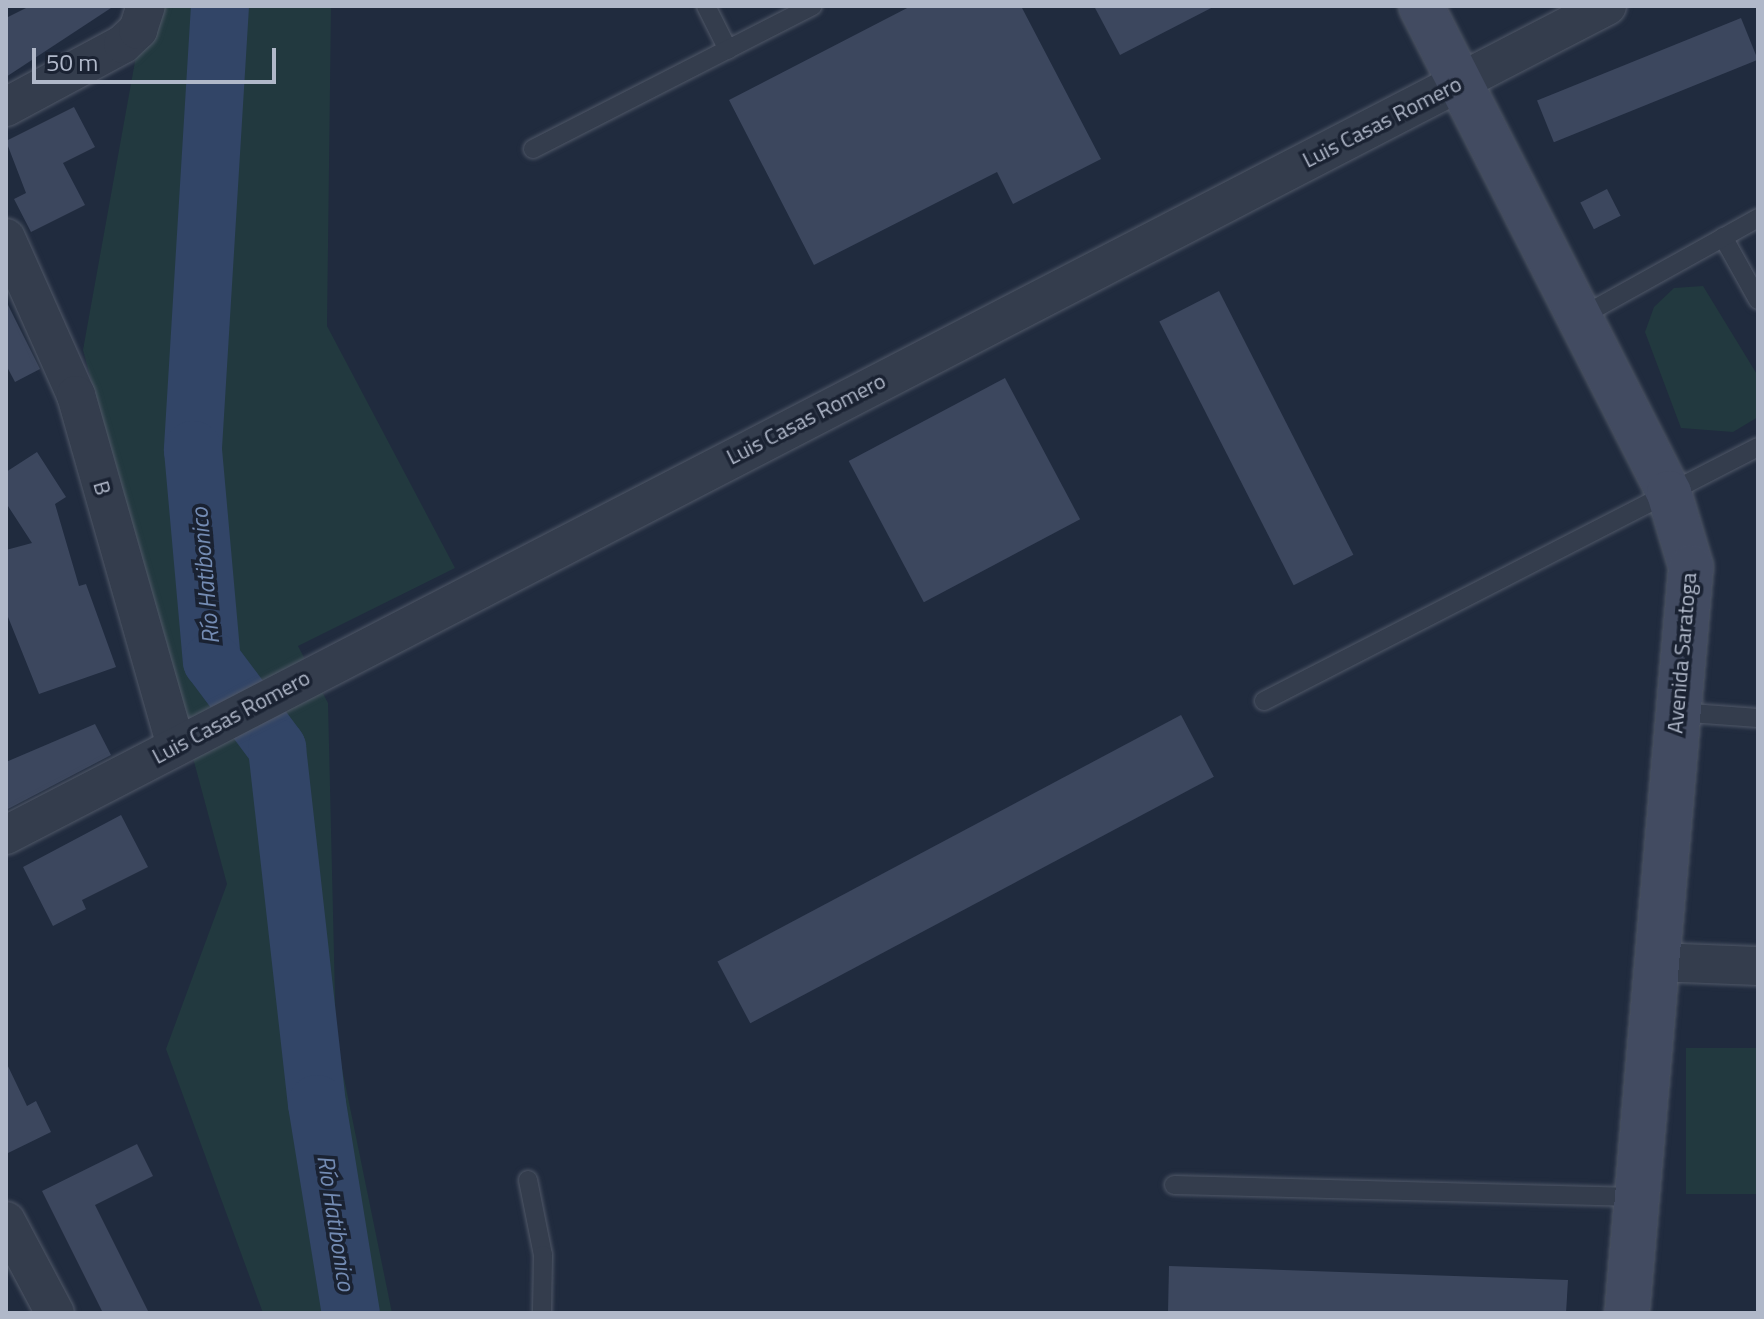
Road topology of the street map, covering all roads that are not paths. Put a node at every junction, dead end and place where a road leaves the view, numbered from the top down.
1 (146, 6) edge
2 (706, 6) edge
3 (813, 6) edge
4 (1421, 6) edge
5 (1607, 6) edge
6 (728, 50) junction
7 (1459, 82) junction
8 (6, 107) edge
9 (533, 149) dead end
10 (1758, 218) edge
11 (1723, 237) junction
12 (6, 238) edge
13 (17, 284) edge
14 (1758, 300) edge
15 (1582, 316) junction
16 (1758, 447) edge
17 (1669, 493) junction
18 (1264, 701) dead end
19 (1677, 712) junction
20 (1758, 718) edge
21 (176, 746) junction
22 (6, 835) edge
23 (1655, 962) junction
24 (1758, 966) edge
25 (528, 1180) dead end
26 (1174, 1185) dead end
27 (1636, 1197) junction
28 (6, 1221) edge
29 (55, 1313) edge
30 (542, 1313) edge
31 (1627, 1313) edge

1 - 8 street
2 - 6 lane
3 - 6 lane
4 - 7 main road, Avenida Saratoga
5 - 7 street, Luis Casas Romero
6 - 9 lane
7 - 15 main road, Avenida Saratoga
7 - 21 street, Luis Casas Romero
10 - 11 lane
11 - 14 lane
11 - 15 lane
12 - 13 street, B
13 - 21 street, B
15 - 17 main road, Avenida Saratoga
16 - 17 lane
17 - 18 lane
17 - 19 main road, Avenida Saratoga
19 - 20 lane
19 - 23 main road, Avenida Saratoga
21 - 22 street, Luis Casas Romero
23 - 24 street
23 - 27 main road, Avenida Saratoga
25 - 30 lane
26 - 27 lane
27 - 31 main road, Avenida Saratoga
28 - 29 street

